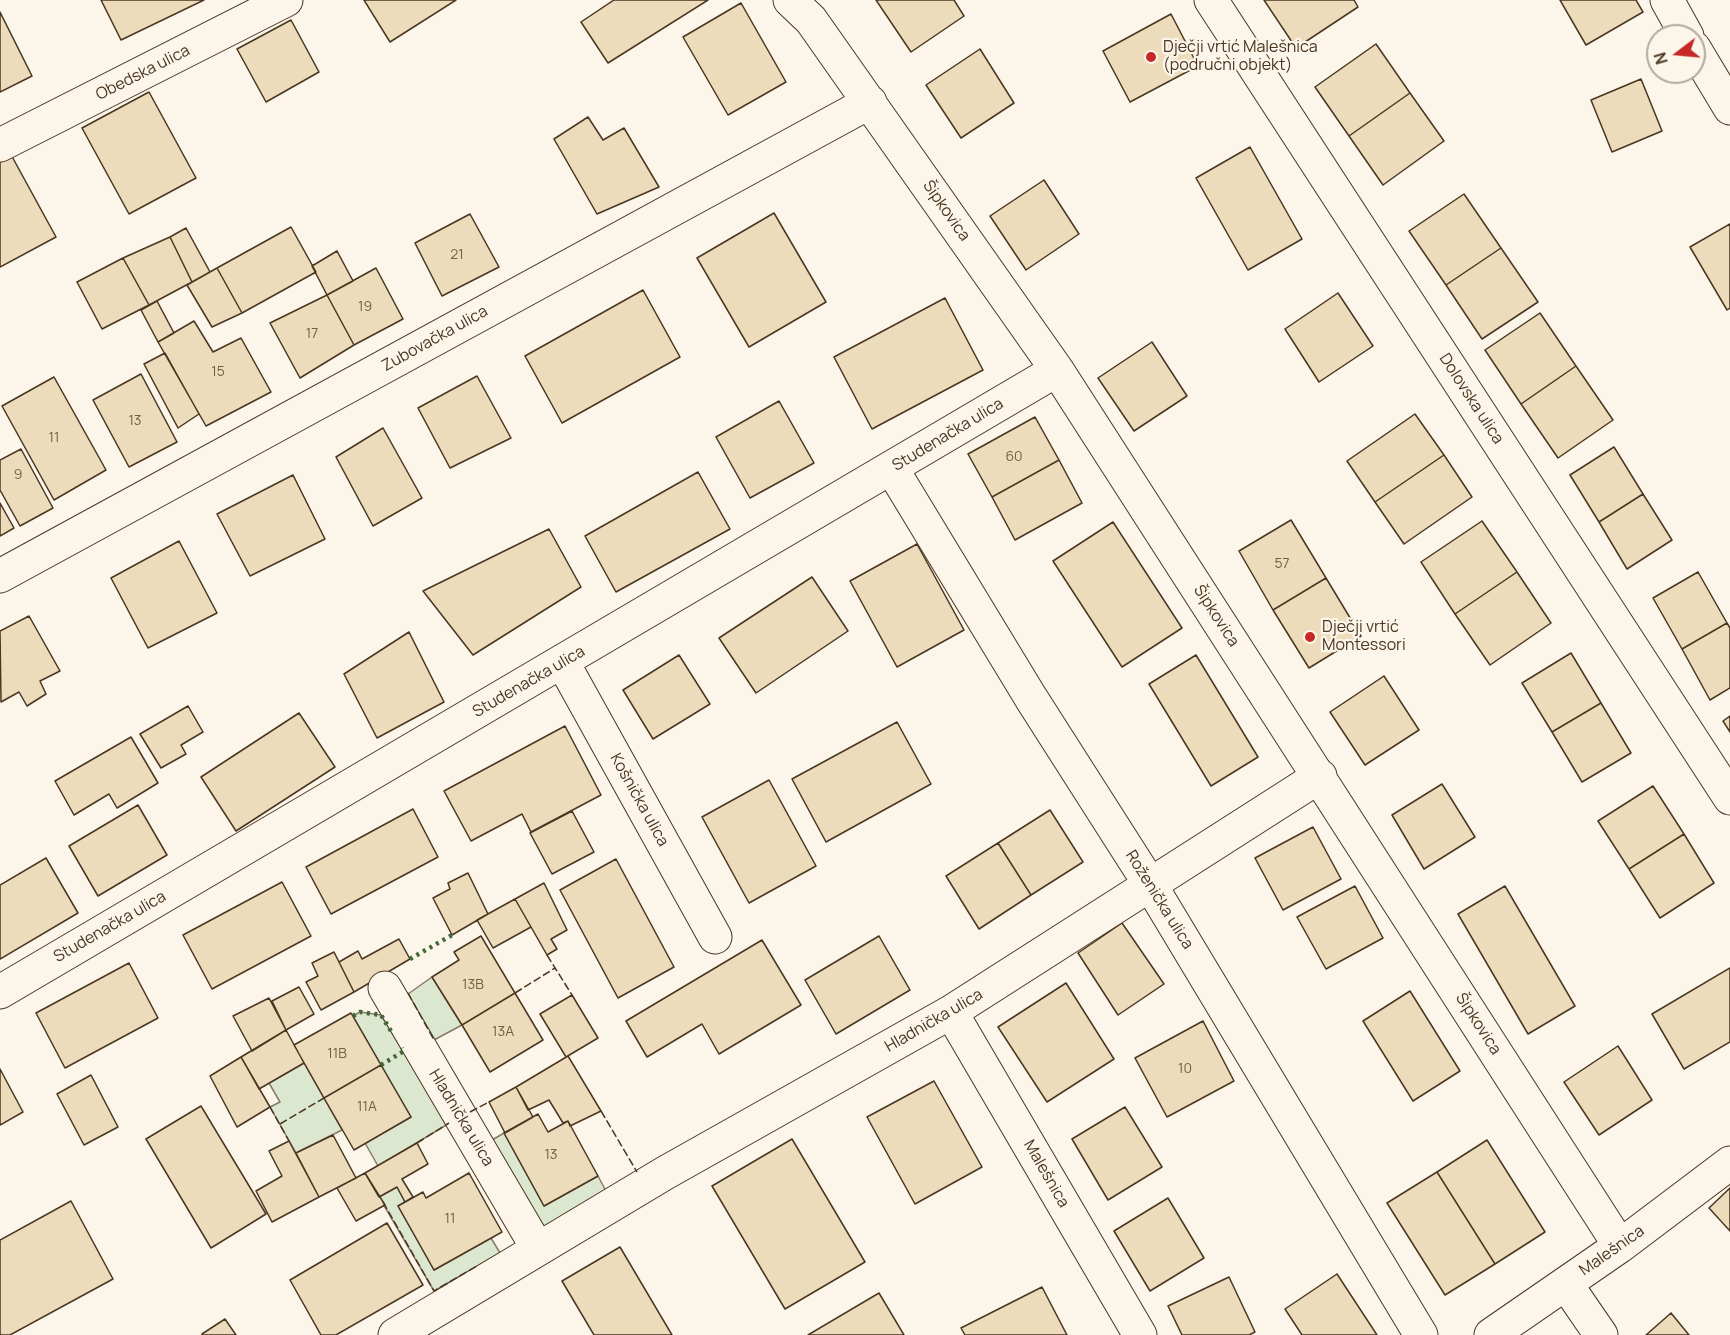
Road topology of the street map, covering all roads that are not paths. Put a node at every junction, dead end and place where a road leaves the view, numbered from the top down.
1 (286, 0) edge
2 (790, 0) edge
3 (1211, 0) edge
4 (1667, 0) edge
5 (1680, 24) edge
6 (1706, 68) edge
7 (870, 102) junction
8 (1730, 108) edge
9 (0, 145) edge
10 (1057, 370) junction
11 (892, 469) junction
12 (0, 576) edge
13 (562, 663) junction
14 (1320, 776) junction
15 (1730, 798) edge
16 (1151, 886) junction
17 (715, 937) dead end
18 (385, 988) dead end
19 (0, 992) edge
20 (951, 1012) junction
21 (1730, 1163) edge
22 (1620, 1246) junction
23 (538, 1249) junction
24 (1566, 1284) junction
25 (395, 1335) edge
26 (1140, 1335) edge
27 (1421, 1335) edge
28 (1491, 1335) edge
29 (1601, 1335) edge

1 - 9 street, Obedska ulica
2 - 7 street, Šipkovica
3 - 15 street, Dolovska ulica
4 - 5 street
6 - 8 street
7 - 10 street, Šipkovica
7 - 12 street, Zubovačka ulica
10 - 11 street, Studenačka ulica
10 - 14 street, Šipkovica
11 - 13 street, Studenačka ulica
11 - 16 street, Roženička ulica
13 - 17 street, Košnička ulica
13 - 19 street, Studenačka ulica
14 - 16 street, Hladnička ulica
14 - 22 street, Šipkovica
16 - 20 street, Hladnička ulica
16 - 27 street, Roženička ulica
18 - 23 street, Hladnička ulica
20 - 23 street, Hladnička ulica
20 - 26 street, Malešnica
21 - 22 street, Malešnica
22 - 24 street, Malešnica
23 - 25 street, Hladnička ulica
24 - 28 street, Malešnica
24 - 29 street

